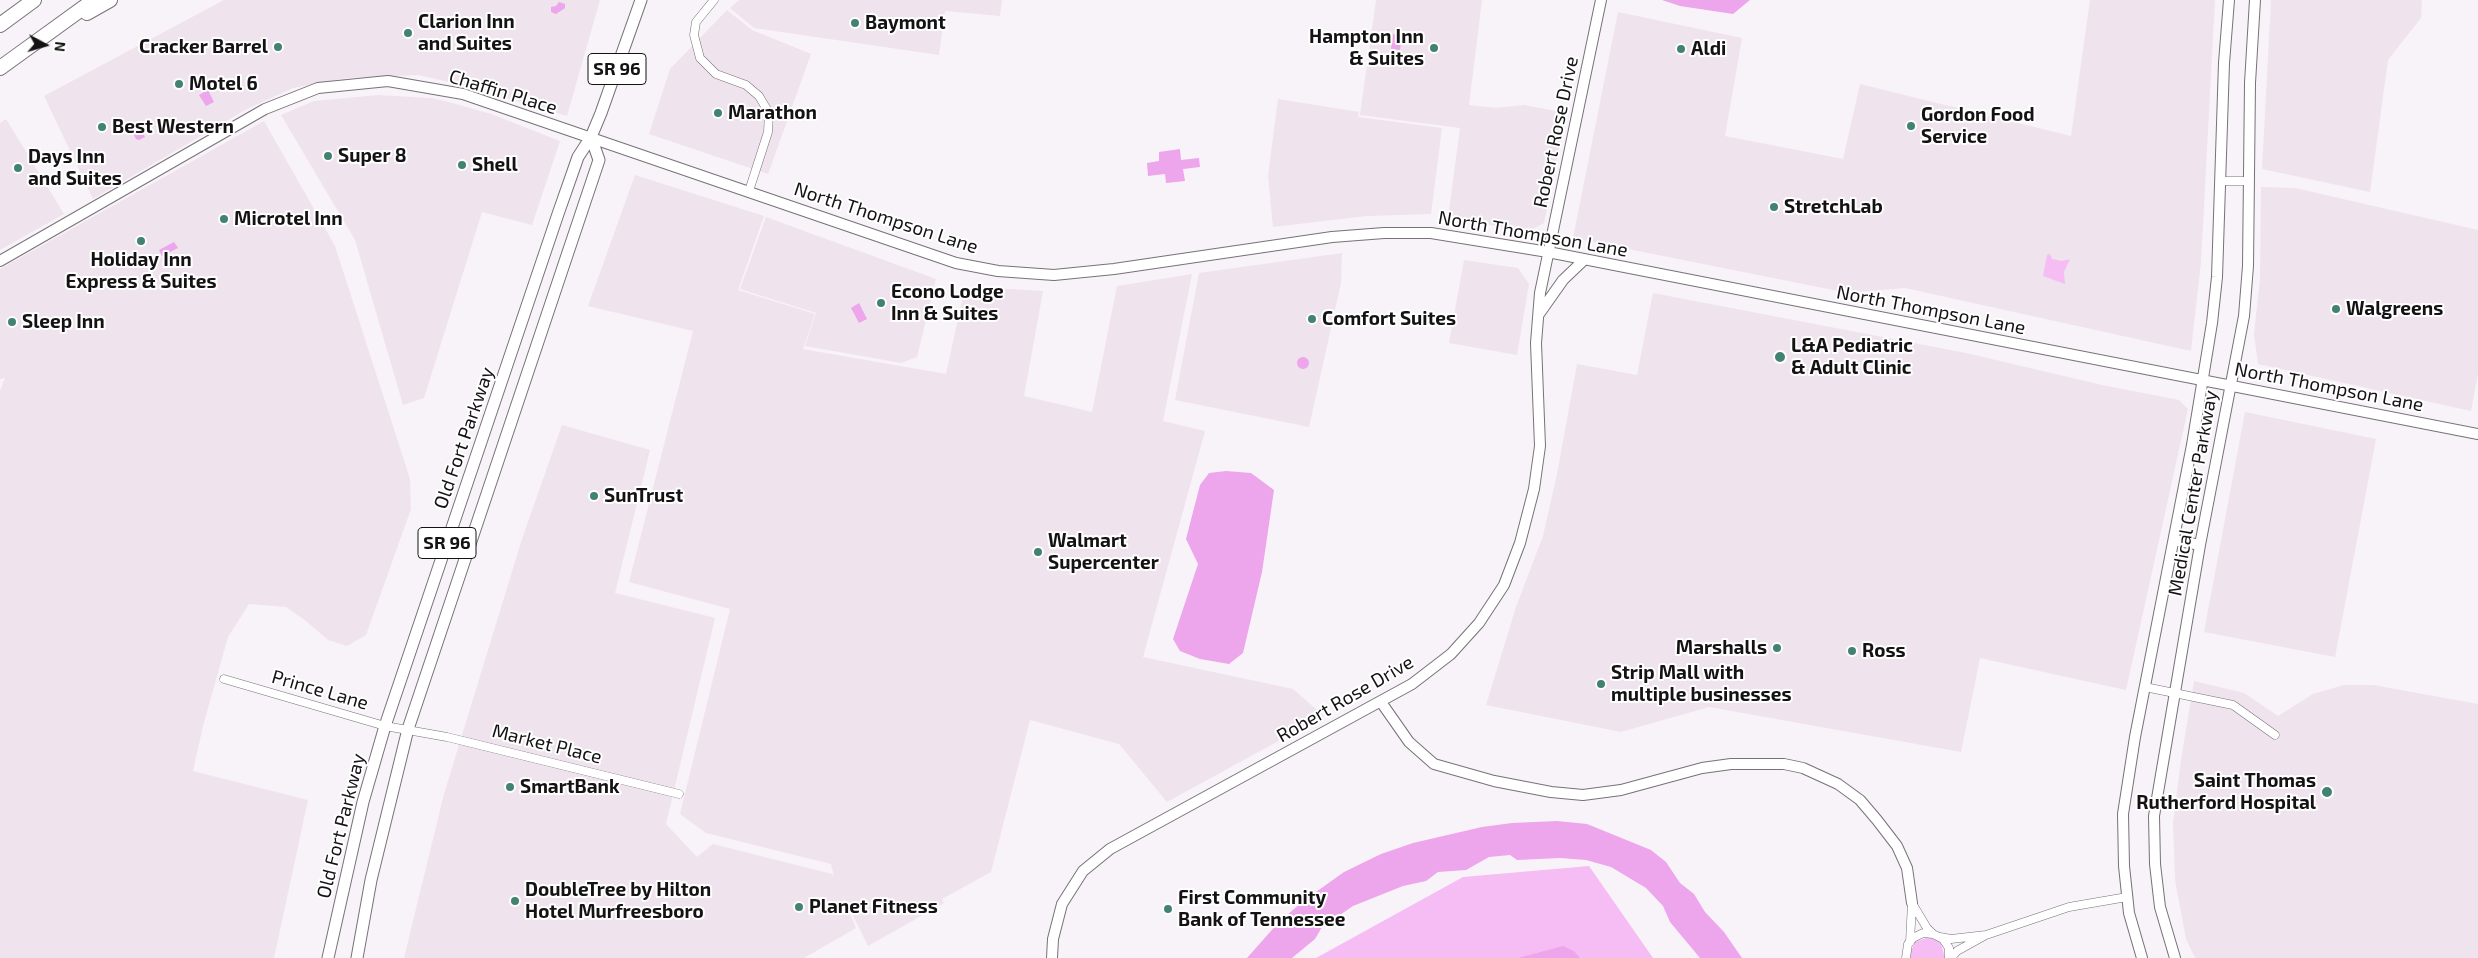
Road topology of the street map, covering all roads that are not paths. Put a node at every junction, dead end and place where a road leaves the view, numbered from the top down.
1 (34, 0) edge
2 (94, 0) edge
3 (110, 0) edge
4 (642, 0) edge
5 (714, 0) edge
6 (1601, 0) edge
7 (2229, 0) edge
8 (2255, 0) edge
9 (0, 25) edge
10 (38, 40) junction
11 (0, 68) edge
12 (591, 137) junction
13 (2222, 181) junction
14 (2249, 181) junction
15 (749, 191) junction
16 (1548, 252) junction
17 (1586, 259) junction
18 (0, 262) edge
19 (1538, 315) junction
20 (2204, 380) junction
21 (2230, 386) junction
22 (2478, 434) edge
23 (2174, 540) junction
24 (2200, 545) junction
25 (224, 679) dead end
26 (2145, 686) junction
27 (2175, 692) junction
28 (1381, 702) junction
29 (385, 726) junction
30 (408, 728) junction
31 (2275, 735) dead end
32 (679, 794) dead end
33 (2128, 897) junction
34 (1912, 903) junction
35 (1986, 935) junction
36 (1936, 936) junction
37 (1909, 945) junction
38 (328, 958) edge
39 (357, 958) edge
40 (1052, 958) edge
41 (1899, 958) edge
42 (1906, 958) edge
43 (1950, 958) edge
44 (2142, 958) edge
45 (2175, 958) edge

1 - 9 highway
2 - 10 highway
3 - 10 highway
4 - 12 main road, Old Fort Parkway / SR 96
5 - 15 street
6 - 16 main road, Robert Rose Drive
7 - 13 main road, Medical Center Parkway
8 - 14 main road, Medical Center Parkway
10 - 11 highway
12 - 15 main road, North Thompson Lane
12 - 18 main road, Chaffin Place
12 - 29 main road, Old Fort Parkway / SR 96
12 - 30 main road, Old Fort Parkway / SR 96
13 - 14 street
13 - 20 main road, Medical Center Parkway
14 - 21 main road, Medical Center Parkway
15 - 16 main road, North Thompson Lane
16 - 17 main road, North Thompson Lane
16 - 19 main road, Robert Rose Drive
17 - 19 main road
17 - 20 main road, North Thompson Lane
19 - 28 main road, Robert Rose Drive
20 - 21 main road, North Thompson Lane
20 - 23 main road, Medical Center Parkway
21 - 22 main road, North Thompson Lane
21 - 24 main road, Medical Center Parkway
23 - 24 main road
23 - 26 main road, Medical Center Parkway
24 - 27 main road, Medical Center Parkway
25 - 29 street, Prince Lane
26 - 27 street
26 - 33 main road, Medical Center Parkway
27 - 31 street
27 - 45 main road, Medical Center Parkway
28 - 34 main road
28 - 40 main road, Robert Rose Drive
29 - 30 street, Prince Lane
29 - 38 main road, Old Fort Parkway / SR 96
30 - 32 street, Market Place
30 - 39 main road, Old Fort Parkway / SR 96
33 - 35 street
33 - 44 main road, Medical Center Parkway
34 - 36 street
34 - 37 street
35 - 36 street
35 - 43 street
36 - 37 street
36 - 43 street
37 - 41 street
37 - 42 street

